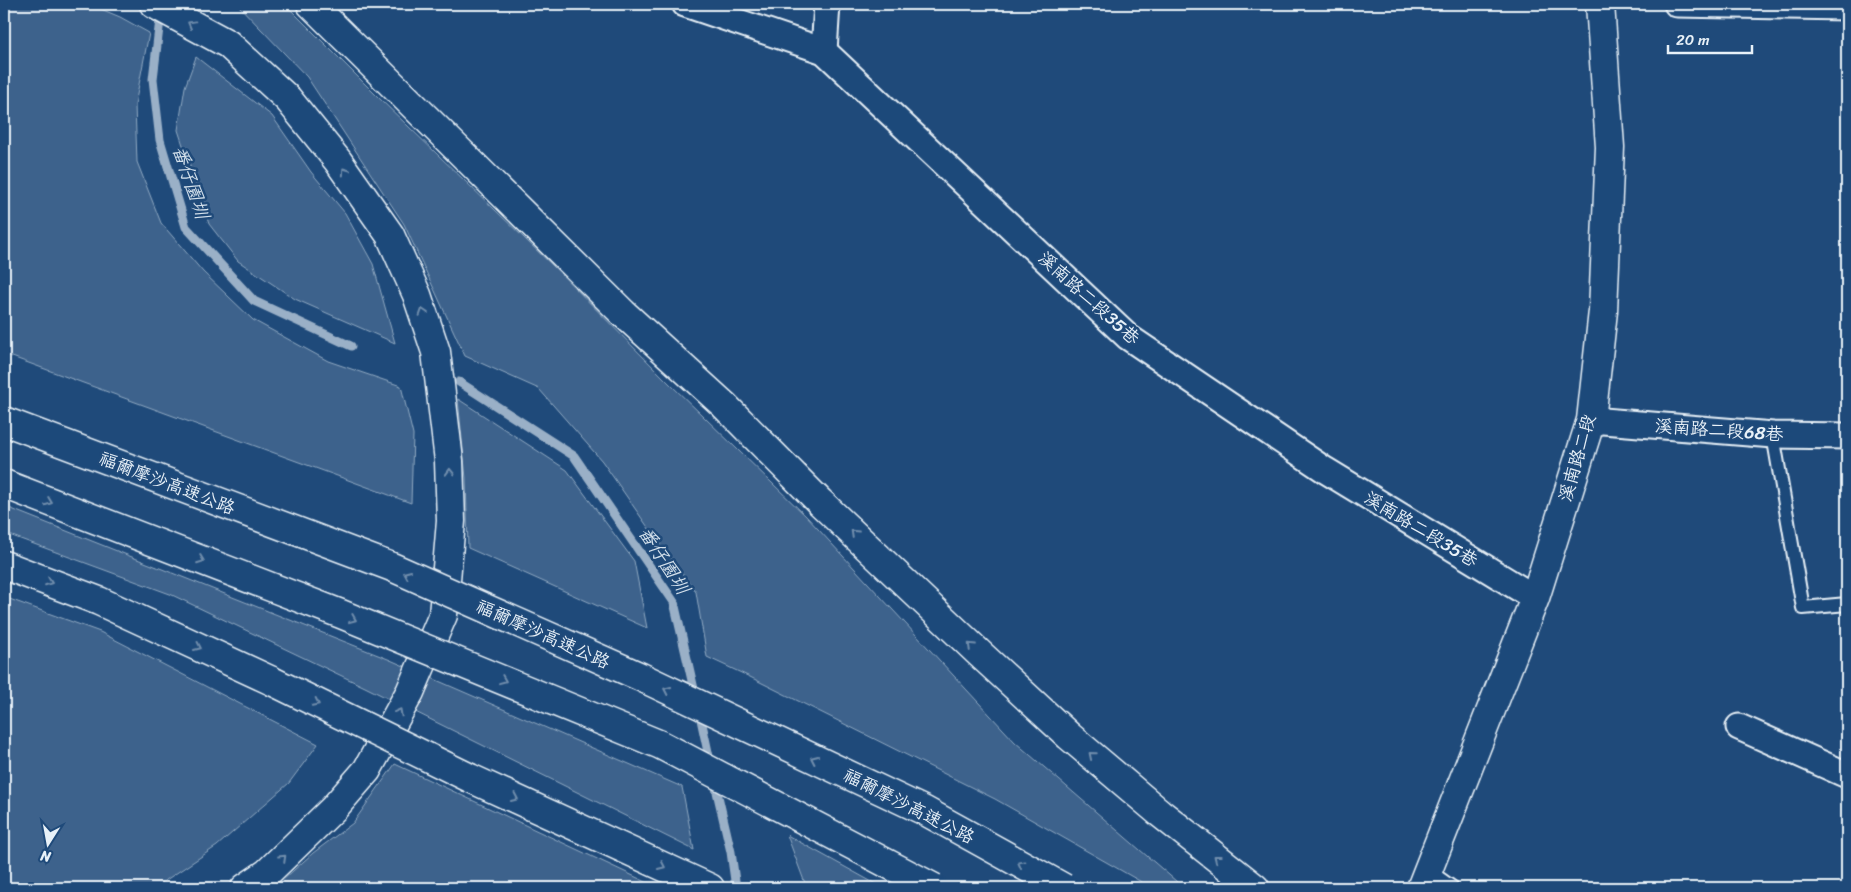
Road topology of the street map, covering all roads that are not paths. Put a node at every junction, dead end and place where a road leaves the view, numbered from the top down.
1 (154, 4) edge
2 (311, 4) edge
3 (685, 4) edge
4 (827, 4) edge
5 (1600, 4) edge
6 (1677, 4) edge
7 (1847, 7) edge
8 (824, 51) junction
9 (1591, 420) junction
10 (4, 421) edge
11 (1774, 435) junction
12 (1847, 436) edge
13 (4, 484) edge
14 (4, 565) edge
15 (1535, 598) junction
16 (1847, 604) edge
17 (1739, 728) dead end
18 (1847, 775) edge
19 (1425, 880) edge
20 (246, 888) edge
21 (710, 888) edge
22 (934, 888) edge
23 (1064, 888) edge
24 (1255, 888) edge
25 (1453, 888) edge

20 -> 1 main road
24 -> 2 main road
3 - 8 street, 溪南路二段35巷
4 - 8 street
5 - 9 main road, 溪南路二段
6 - 7 street
8 - 15 street, 溪南路二段35巷
9 - 11 street, 溪南路二段68巷
9 - 15 main road, 溪南路二段
23 -> 10 main road, 福爾摩沙高速公路, bridge
11 - 12 street, 溪南路二段68巷
11 - 16 lane
13 -> 22 main road, bridge
14 -> 21 main road, bridge
15 - 19 main road, 溪南路二段
17 - 18 street
19 - 25 lane

